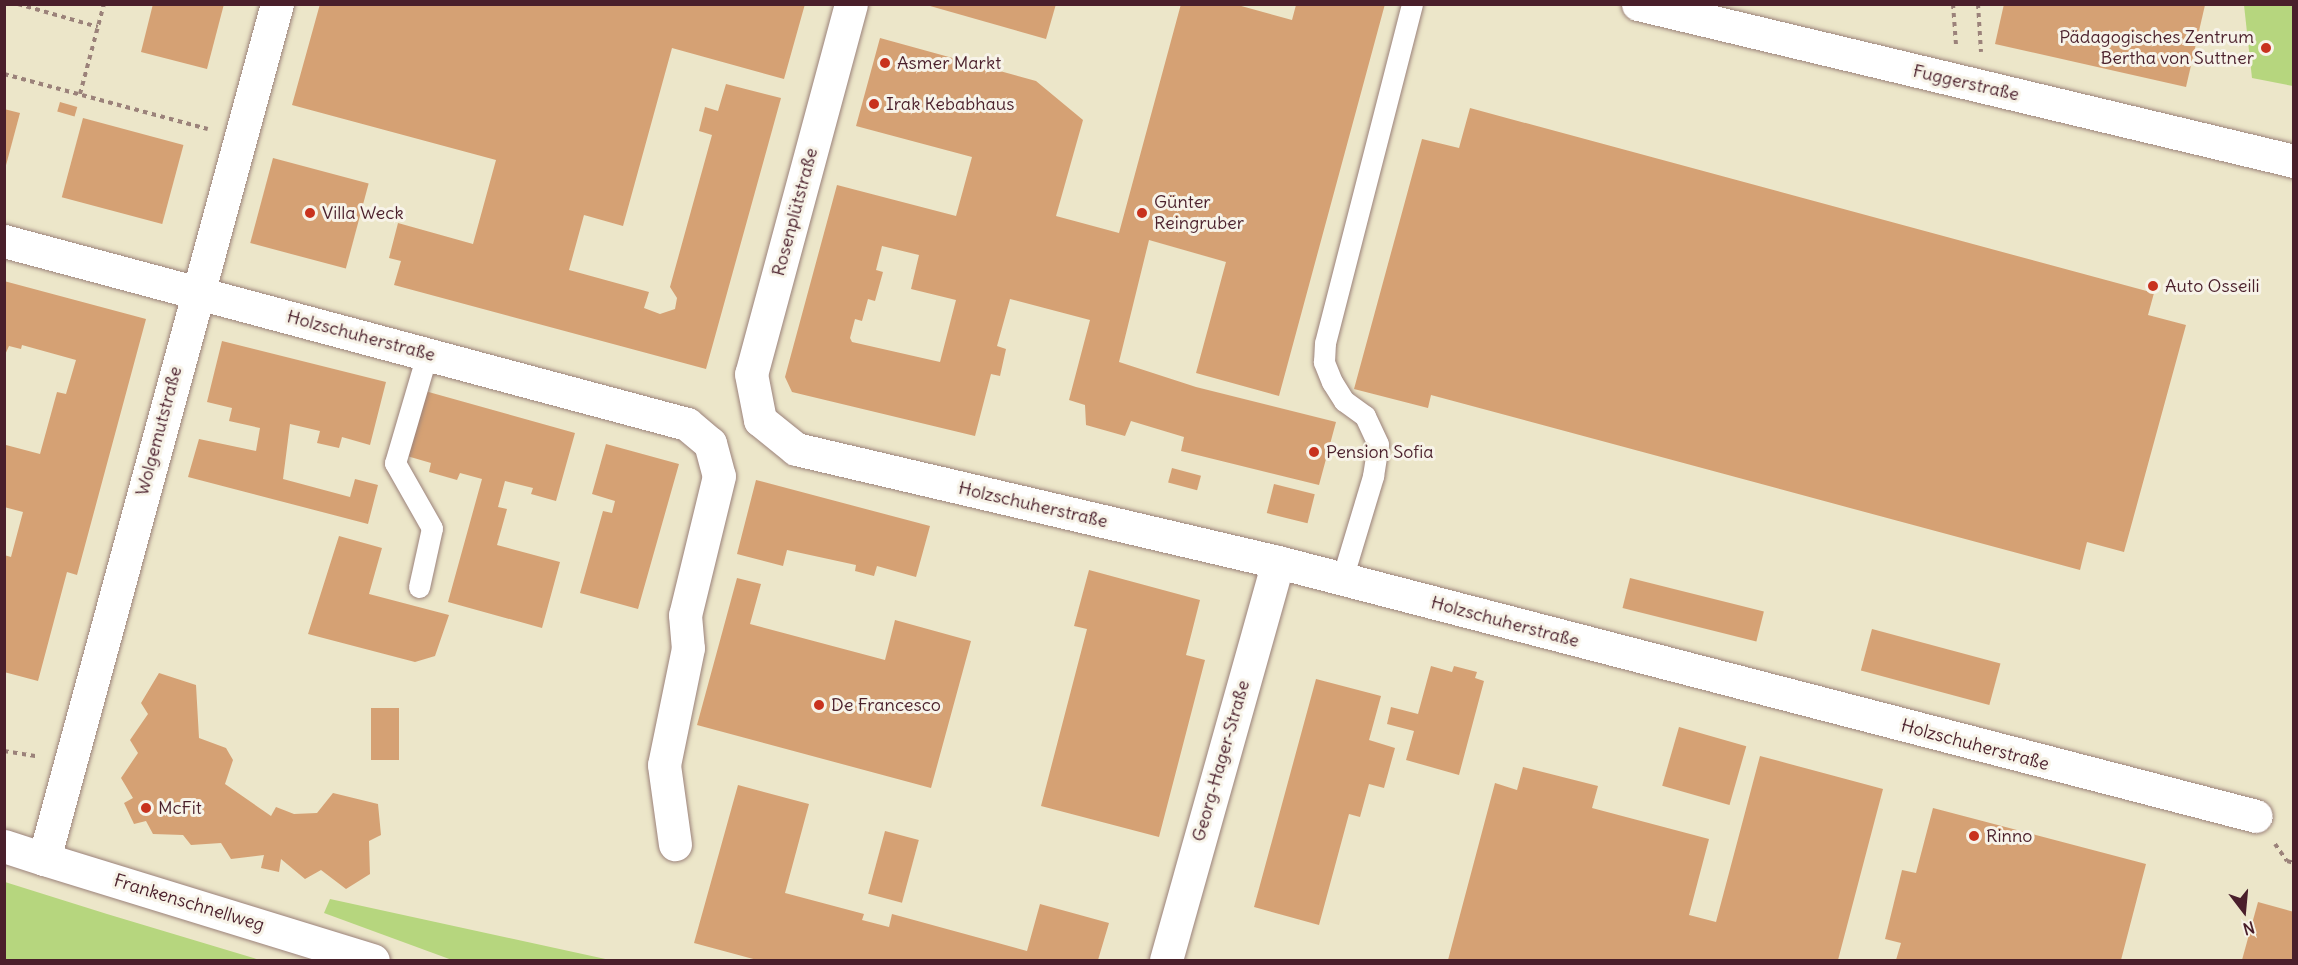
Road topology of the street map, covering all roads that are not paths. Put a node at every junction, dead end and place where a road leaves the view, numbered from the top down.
1 (277, 4) edge
2 (851, 4) edge
3 (1412, 4) edge
4 (1638, 4) edge
5 (2294, 161) edge
6 (4, 241) edge
7 (198, 292) junction
8 (427, 354) junction
9 (760, 420) joint
10 (1278, 562) junction
11 (1342, 579) junction
12 (419, 587) dead end
13 (2256, 816) dead end
14 (675, 844) dead end
15 (4, 846) edge
16 (44, 859) junction
17 (373, 960) edge
18 (1166, 960) edge

1 - 7 main road, Wolgemutstraße
2 - 9 main road, Rosenplütstraße
3 - 11 lane
4 - 5 main road, Fuggerstraße
6 - 7 main road, Holzschuherstraße
7 - 8 main road, Holzschuherstraße
7 - 16 main road, Wolgemutstraße
8 - 12 lane
8 - 14 main road, Holzschuherstraße
9 - 10 main road, Holzschuherstraße
10 - 11 main road, Holzschuherstraße
10 - 18 main road, Georg-Hager-Straße
11 - 13 main road, Holzschuherstraße
15 - 16 main road, Frankenschnellweg
16 - 17 main road, Frankenschnellweg

